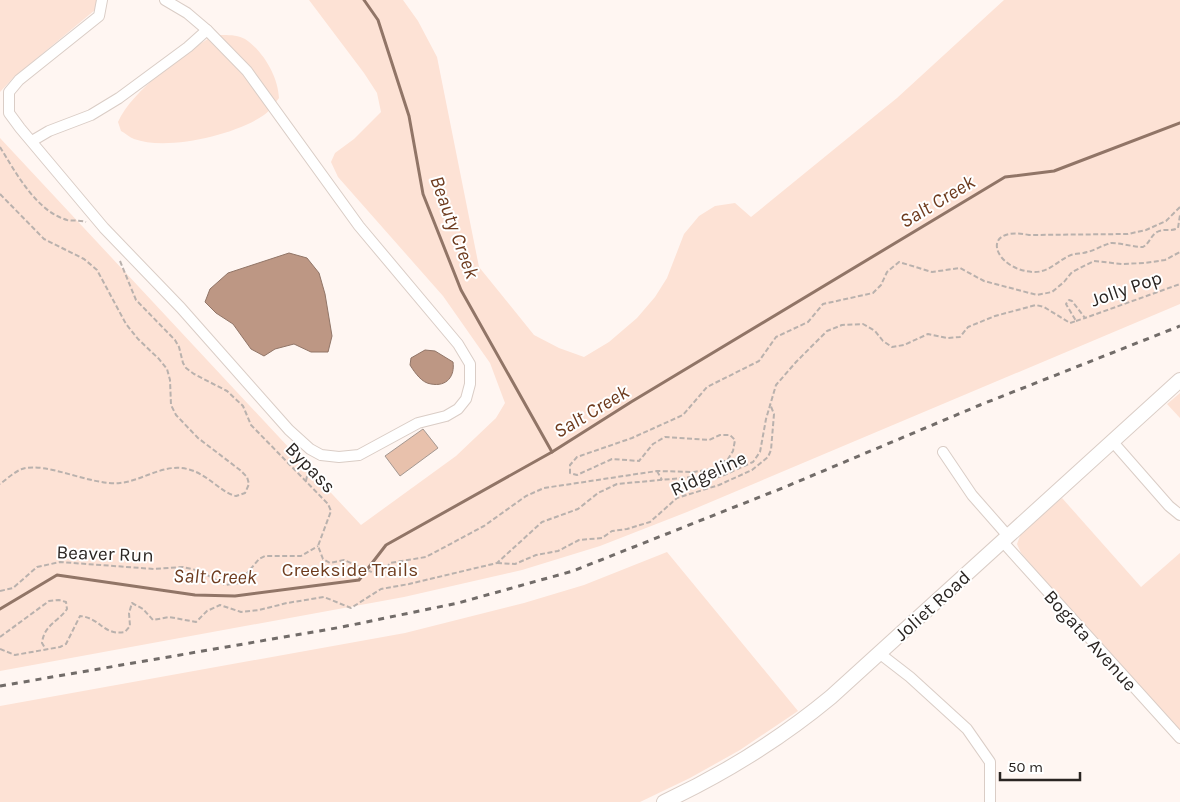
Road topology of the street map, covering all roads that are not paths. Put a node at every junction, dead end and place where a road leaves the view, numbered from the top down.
1 (102, 0) edge
2 (165, 0) edge
3 (207, 30) junction
4 (32, 141) junction
5 (1180, 380) edge
6 (1112, 441) junction
7 (943, 452) dead end
8 (1180, 515) edge
9 (1005, 539) junction
10 (879, 653) junction
11 (1180, 738) edge
12 (664, 802) edge
13 (990, 802) edge

1 - 4 street
2 - 3 street
3 - 4 street
3 - 4 street
5 - 6 main road, Joliet Road
6 - 8 street
6 - 9 main road, Joliet Road
7 - 9 street, Bogata Avenue
9 - 10 main road, Joliet Road
9 - 11 street, Bogata Avenue
10 - 12 main road, Joliet Road
10 - 13 street

